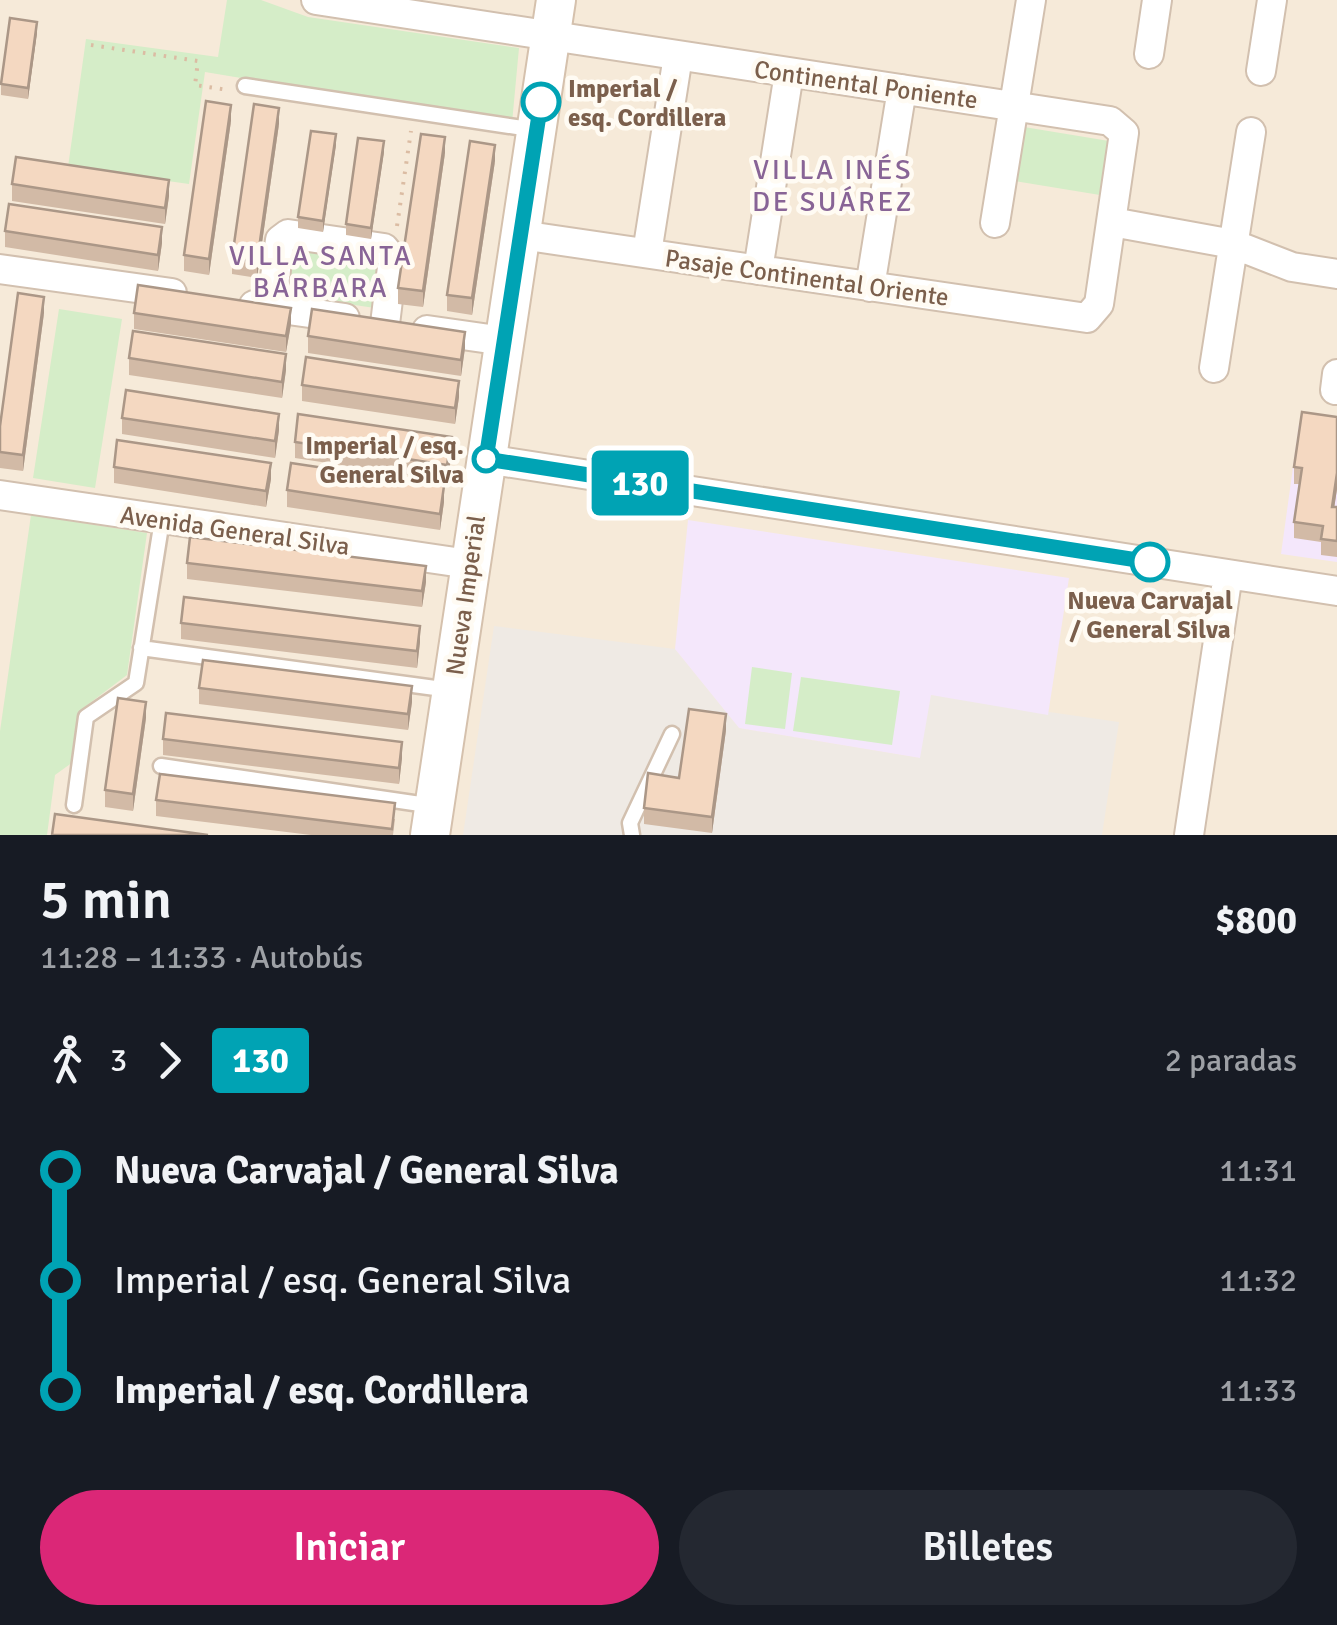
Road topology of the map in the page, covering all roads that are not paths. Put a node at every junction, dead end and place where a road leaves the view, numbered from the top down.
1 (316, 0) edge
2 (556, 0) edge
3 (1030, 0) edge
4 (1157, 0) edge
5 (1272, 0) edge
6 (550, 38) junction
7 (1149, 54) dead end
8 (678, 56) junction
9 (1261, 71) dead end
10 (788, 73) junction
11 (246, 86) dead end
12 (902, 90) junction
13 (1012, 106) junction
14 (538, 130) junction
15 (1250, 132) dead end
16 (1112, 222) junction
17 (994, 223) dead end
18 (521, 235) junction
19 (1233, 244) junction
20 (646, 254) junction
21 (0, 268) edge
22 (758, 270) junction
23 (1337, 274) edge
24 (870, 286) junction
25 (193, 296) edge
26 (232, 302) edge
27 (270, 307) junction
28 (385, 324) junction
29 (504, 341) junction
30 (1214, 368) dead end
31 (486, 459) junction
32 (0, 495) edge
33 (162, 520) junction
34 (469, 564) junction
35 (1228, 574) junction
36 (1337, 591) edge
37 (141, 648) junction
38 (451, 690) junction
39 (672, 734) dead end
40 (161, 766) dead end
41 (74, 805) dead end
42 (433, 820) edge
43 (632, 835) edge
44 (1189, 835) edge

1 - 6 street, Continental Poniente
2 - 6 street, Nueva Imperial
3 - 13 street
4 - 7 street
5 - 9 street
6 - 8 street, Continental Poniente
6 - 14 street, Nueva Imperial
8 - 10 street, Continental Poniente
8 - 20 street
10 - 12 street, Continental Poniente
10 - 22 street
11 - 14 lane
12 - 13 street, Continental Poniente
12 - 24 street
13 - 16 street, Continental Poniente
13 - 17 street
14 - 18 street, Nueva Imperial
15 - 19 street
16 - 19 street
16 - 24 street, Pasaje Continental Oriente
18 - 20 street, Pasaje Continental Oriente
18 - 29 street, Nueva Imperial
19 - 23 street
19 - 30 street
20 - 22 street, Pasaje Continental Oriente
21 - 25 street
22 - 24 street, Pasaje Continental Oriente
26 - 27 street
27 - 28 street
27 - 28 street
28 - 29 street
29 - 31 street, Nueva Imperial
31 - 34 street, Nueva Imperial
31 - 35 street
32 - 33 street, Avenida General Silva
33 - 34 street, Avenida General Silva
33 - 37 lane
34 - 38 street, Nueva Imperial
35 - 36 street
35 - 44 street
37 - 38 lane
37 - 41 lane
38 - 42 street, Nueva Imperial
39 - 43 lane
40 - 42 lane

